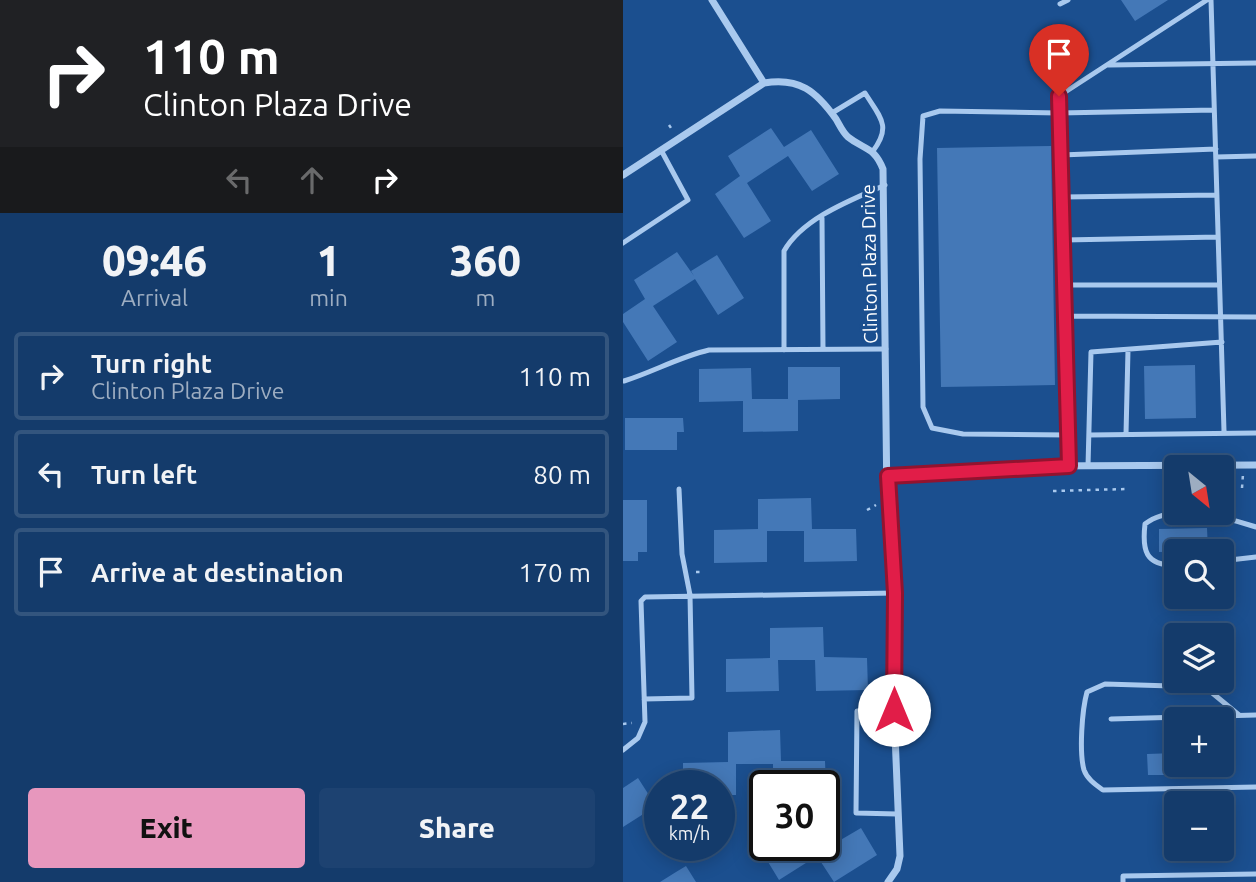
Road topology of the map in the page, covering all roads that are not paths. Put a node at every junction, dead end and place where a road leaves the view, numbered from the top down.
1 (712, 0) edge
2 (1067, 0) edge
3 (1209, 0) edge
4 (1060, 4) dead end
5 (1256, 62) edge
6 (1107, 65) junction
7 (1213, 65) junction
8 (764, 83) junction
9 (1214, 110) junction
10 (832, 113) junction
11 (1059, 113) junction
12 (1216, 149) junction
13 (661, 150) junction
14 (873, 151) junction
15 (1061, 155) junction
16 (1256, 156) edge
17 (1216, 157) junction
18 (623, 175) edge
19 (885, 186) junction
20 (1217, 195) junction
21 (1063, 197) junction
22 (822, 218) junction
23 (1218, 237) junction
24 (1064, 240) junction
25 (623, 243) edge
26 (1066, 285) junction
27 (1219, 285) junction
28 (1220, 315) junction
29 (1067, 316) junction
30 (1256, 317) edge
31 (1222, 342) junction
32 (823, 349) junction
33 (886, 349) junction
34 (784, 350) junction
35 (1128, 350) junction
36 (623, 381) edge
37 (1224, 431) junction
38 (1256, 433) edge
39 (1126, 434) junction
40 (1069, 435) junction
41 (1089, 435) junction
42 (1256, 465) edge
43 (1069, 466) junction
44 (1088, 466) junction
45 (888, 476) junction
46 (679, 489) dead end
47 (1256, 527) edge
48 (1256, 557) edge
49 (1234, 560) edge
50 (1164, 565) edge
51 (895, 593) junction
52 (690, 595) junction
53 (644, 699) junction
54 (894, 710) junction
55 (1239, 715) junction
56 (1256, 715) edge
57 (1111, 719) dead end
58 (623, 750) edge
59 (1256, 787) edge
60 (897, 814) junction
61 (1222, 874) junction
62 (1256, 874) edge
63 (888, 882) edge
64 (1123, 882) edge
65 (1222, 882) edge

1 - 8 street
2 - 4 lane
3 - 6 lane
3 - 7 lane
5 - 7 lane
6 - 7 lane
6 - 11 lane
7 - 9 lane
8 - 10 street
8 - 13 street
9 - 11 lane
9 - 12 lane
10 - 14 street
10 - 14 lane
11 - 15 lane
11 - 40 lane
12 - 15 lane
12 - 17 lane
13 - 18 street
13 - 25 lane
14 - 19 street, Clinton Plaza Drive
15 - 21 lane
16 - 17 lane
17 - 20 lane
19 - 22 lane
19 - 33 street, Clinton Plaza Drive
20 - 21 lane
20 - 23 lane
21 - 24 lane
22 - 32 lane
22 - 34 lane
23 - 24 lane
23 - 27 lane
24 - 26 lane
26 - 27 lane
26 - 29 lane
27 - 28 lane
28 - 29 lane
28 - 30 lane
28 - 31 lane
29 - 40 lane
31 - 35 lane
31 - 37 lane
32 - 33 lane
32 - 34 lane
33 - 45 street, Clinton Plaza Drive
34 - 36 lane
35 - 39 lane
35 - 41 lane
37 - 38 lane
37 - 39 lane
39 - 41 lane
40 - 43 lane
41 - 44 lane
42 - 44 street
43 - 44 street
43 - 45 street
45 - 51 street, Clinton Plaza Drive
46 - 52 lane
47 - 50 lane
48 - 49 lane
51 - 52 lane
51 - 54 street, Clinton Plaza Drive
52 - 53 lane
52 - 53 lane
53 - 58 lane
54 - 60 street, Clinton Plaza Drive
54 - 60 lane
55 - 56 lane
55 - 57 lane
55 - 59 lane
60 - 63 street, Clinton Plaza Drive
61 - 62 lane
61 - 64 lane
61 - 65 lane

